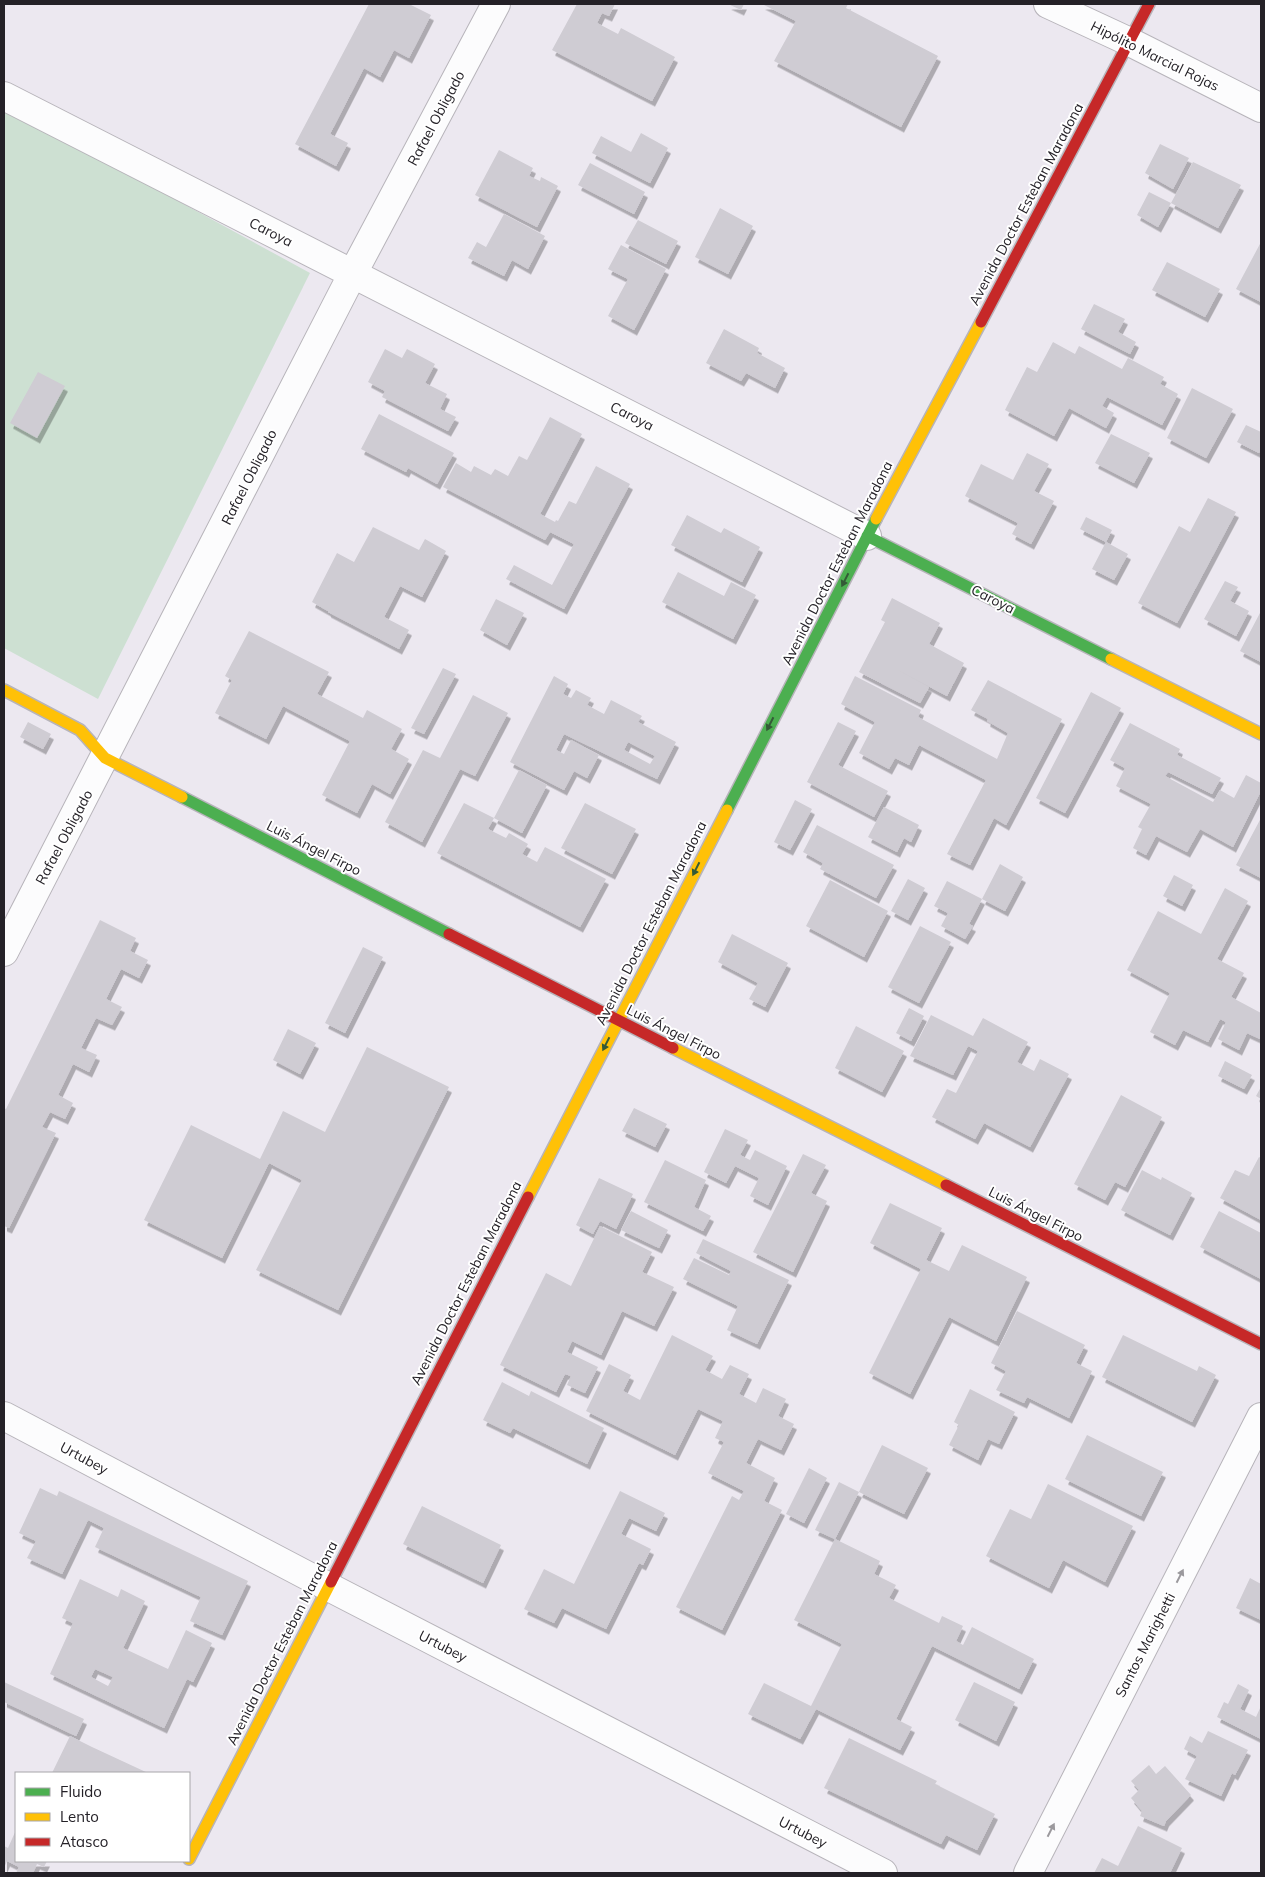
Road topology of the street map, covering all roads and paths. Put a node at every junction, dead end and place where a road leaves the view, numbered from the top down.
1 (496, 4) edge
2 (1048, 4) edge
3 (1149, 4) edge
4 (1130, 42) junction
5 (4, 96) edge
6 (1261, 108) edge
7 (353, 273) junction
8 (867, 536) junction
9 (4, 690) edge
10 (1261, 734) edge
11 (105, 758) junction
12 (4, 952) edge
13 (618, 1020) junction
14 (1261, 1344) edge
15 (4, 1416) edge
16 (1261, 1417) edge
17 (327, 1586) junction
18 (190, 1856) edge
19 (883, 1873) edge
20 (1028, 1873) edge

1 - 7 street, Rafael Obligado
2 - 4 street, Hipólito Marcial Rojas
3 - 4 main road, Avenida Doctor Esteban Maradona
4 - 6 street, Hipólito Marcial Rojas
4 - 8 main road, Avenida Doctor Esteban Maradona
5 - 7 street, Caroya
7 - 8 street, Caroya
7 - 11 street, Rafael Obligado
8 - 10 main road, Caroya
8 -> 13 main road, Avenida Doctor Esteban Maradona
9 - 11 main road, Luis Ángel Firpo
11 - 12 street, Rafael Obligado
11 - 13 main road, Luis Ángel Firpo
13 - 14 main road, Luis Ángel Firpo
13 -> 17 main road, Avenida Doctor Esteban Maradona
15 - 17 street, Urtubey
20 -> 16 street, Santos Marighetti
17 - 18 main road, Avenida Doctor Esteban Maradona
17 - 19 street, Urtubey

